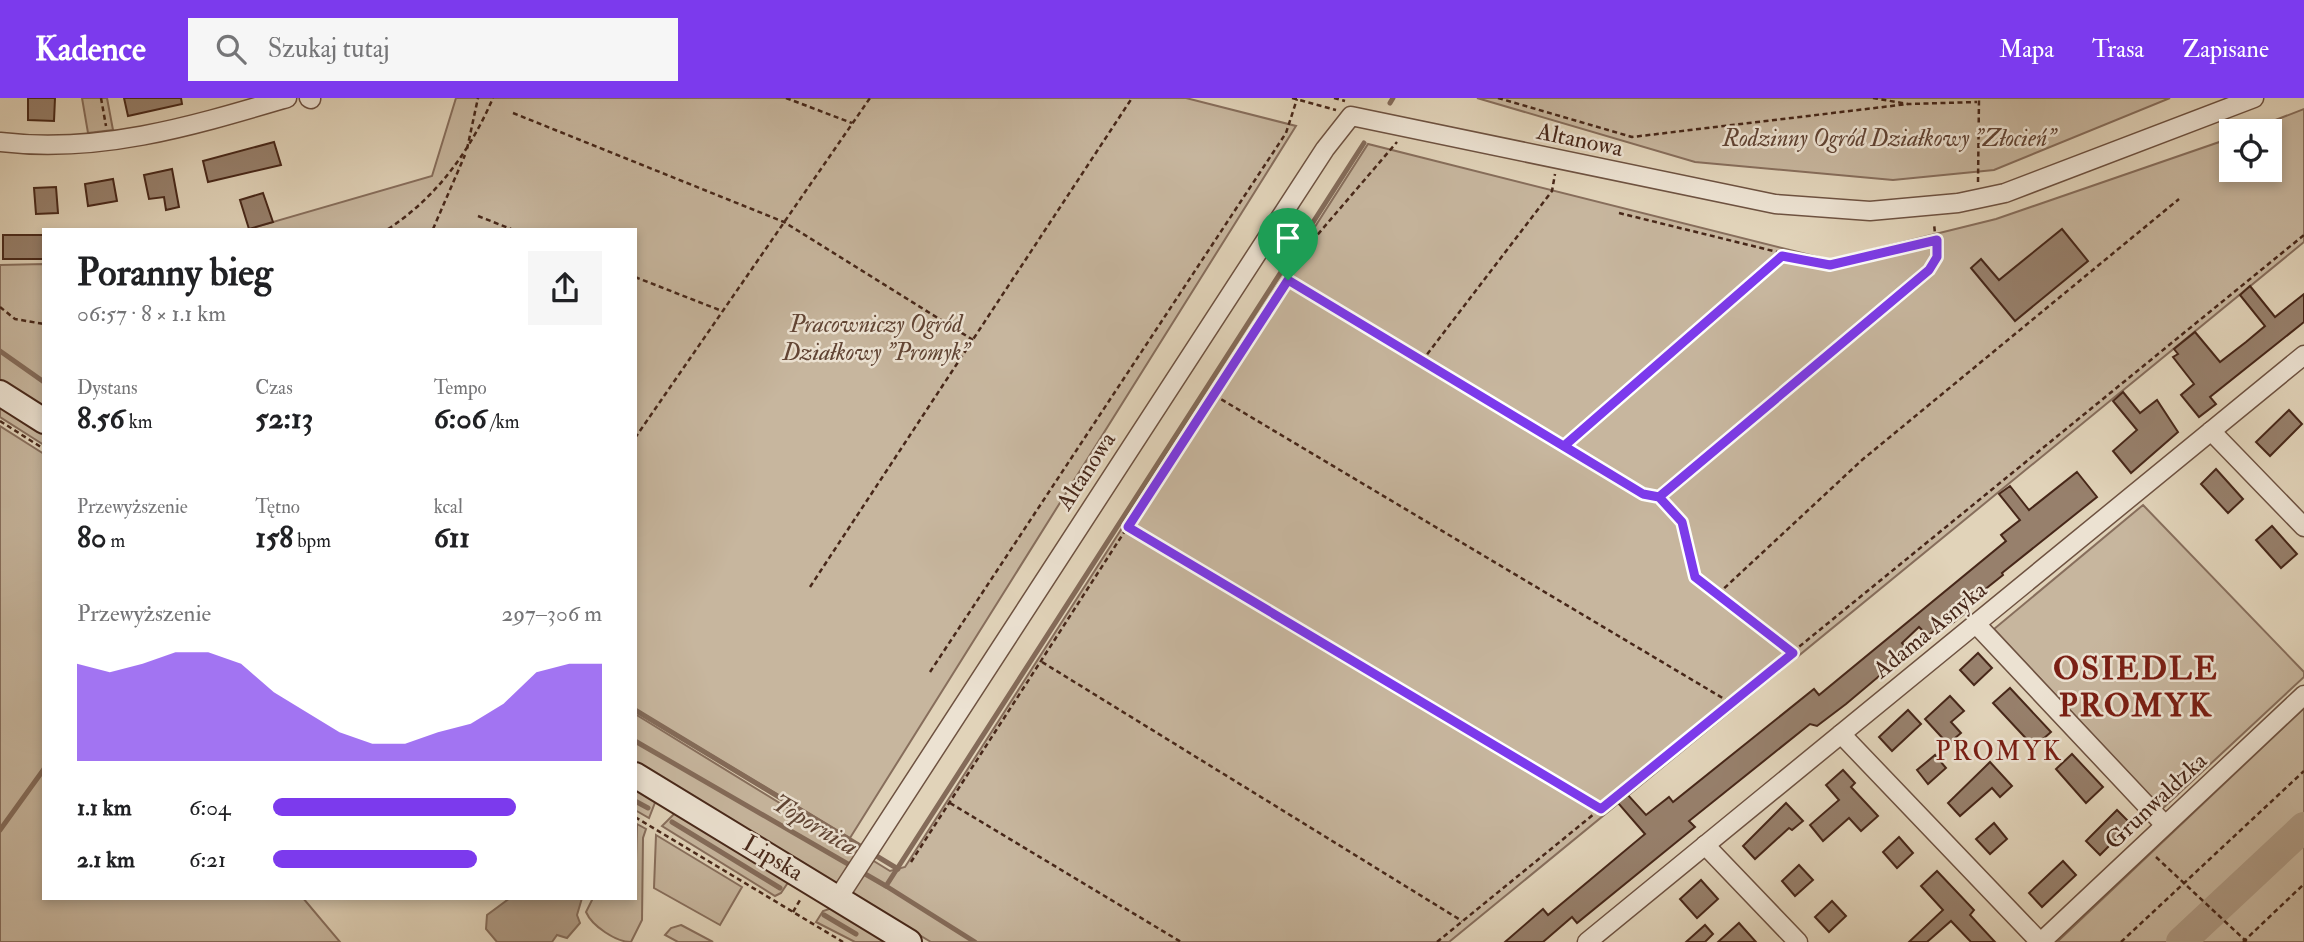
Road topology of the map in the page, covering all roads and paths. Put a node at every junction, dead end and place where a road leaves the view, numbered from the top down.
1 (101, 98) edge
2 (287, 98) edge
3 (478, 98) edge
4 (493, 98) edge
5 (786, 98) edge
6 (870, 98) edge
7 (1132, 98) edge
8 (1292, 98) edge
9 (1334, 98) edge
10 (1499, 98) edge
11 (1873, 98) edge
12 (2254, 98) edge
13 (1297, 99) edge
14 (1304, 100) edge
15 (1978, 100) edge
16 (1908, 104) junction
17 (1351, 108) junction
18 (513, 113) dead end
19 (852, 123) junction
20 (1407, 128) junction
21 (107, 133) dead end
22 (0, 142) edge
23 (467, 151) junction
24 (1558, 160) junction
25 (1981, 199) junction
26 (2179, 199) dead end
27 (1619, 214) dead end
28 (478, 216) dead end
29 (1933, 216) dead end
30 (783, 222) junction
31 (389, 228) edge
32 (433, 228) edge
33 (508, 228) edge
34 (2304, 235) edge
35 (1937, 240) junction
36 (1782, 256) junction
37 (637, 278) edge
38 (1288, 280) junction
39 (0, 307) edge
40 (722, 311) junction
41 (42, 324) edge
42 (973, 340) junction
43 (2304, 355) edge
44 (1422, 361) junction
45 (0, 393) edge
46 (1213, 395) junction
47 (42, 420) edge
48 (0, 421) edge
49 (2211, 431) junction
50 (637, 435) edge
51 (1564, 446) junction
52 (42, 448) edge
53 (1659, 497) junction
54 (1128, 527) junction
55 (2304, 527) edge
56 (810, 587) dead end
57 (1718, 594) junction
58 (1976, 624) junction
59 (1793, 653) junction
60 (1042, 662) junction
61 (930, 671) dead end
62 (2304, 695) edge
63 (1731, 704) junction
64 (1841, 734) junction
65 (2304, 771) edge
66 (637, 776) edge
67 (950, 803) junction
68 (1601, 809) junction
69 (637, 818) edge
70 (2165, 825) junction
71 (1705, 845) junction
72 (2144, 845) junction
73 (911, 862) dead end
74 (2183, 883) junction
75 (2304, 884) edge
76 (843, 890) junction
77 (1462, 921) junction
78 (2245, 941) edge
79 (843, 942) edge
80 (909, 942) edge
81 (1181, 942) edge
82 (1437, 942) edge
83 (1587, 942) edge
84 (1798, 942) edge
85 (2040, 942) edge
86 (2121, 942) edge

1 - 21 path
2 - 22 street
3 - 23 path
4 - 23 path
5 - 19 path
6 - 19 path
7 - 42 path
8 - 13 path
9 - 17 path
10 - 16 path
11 - 16 path
12 - 25 street, Altanowa
13 - 14 path
13 - 61 path
14 - 17 path
15 - 16 path
15 - 25 path
17 - 20 street, Altanowa
17 - 76 street, Altanowa
18 - 30 path
19 - 30 path
20 - 24 street, Altanowa
20 - 38 path
23 - 31 path
23 - 32 path
24 - 25 street, Altanowa
24 - 44 path
26 - 57 path
27 - 36 path
28 - 33 path
29 - 35 path
30 - 40 path
30 - 42 path
34 - 59 path
35 - 36 path
35 - 53 path
36 - 51 path
37 - 40 path
38 - 44 path
38 - 46 path
39 - 41 path
40 - 50 path
42 - 56 path
43 - 49 street, Adama Asnyka
44 - 51 path
45 - 47 main road
46 - 54 path
46 - 63 path
48 - 52 path
49 - 55 street
49 - 58 street, Adama Asnyka
51 - 53 path
53 - 57 path
54 - 60 path
54 - 68 path
57 - 59 path
58 - 64 street, Adama Asnyka
58 - 70 street
59 - 63 path
60 - 67 path
60 - 77 path
62 - 70 street, Grunwaldzka
63 - 68 path
64 - 71 street, Adama Asnyka
64 - 85 street
65 - 74 path
66 - 76 main road, Lipska
67 - 73 path
67 - 81 path
68 - 77 path
69 - 79 path
70 - 72 street, Grunwaldzka
71 - 83 street, Adama Asnyka
71 - 84 street
72 - 74 path
72 - 85 street, Grunwaldzka
74 - 78 path
74 - 86 path
75 - 78 path
76 - 80 main road, Lipska
77 - 82 path

